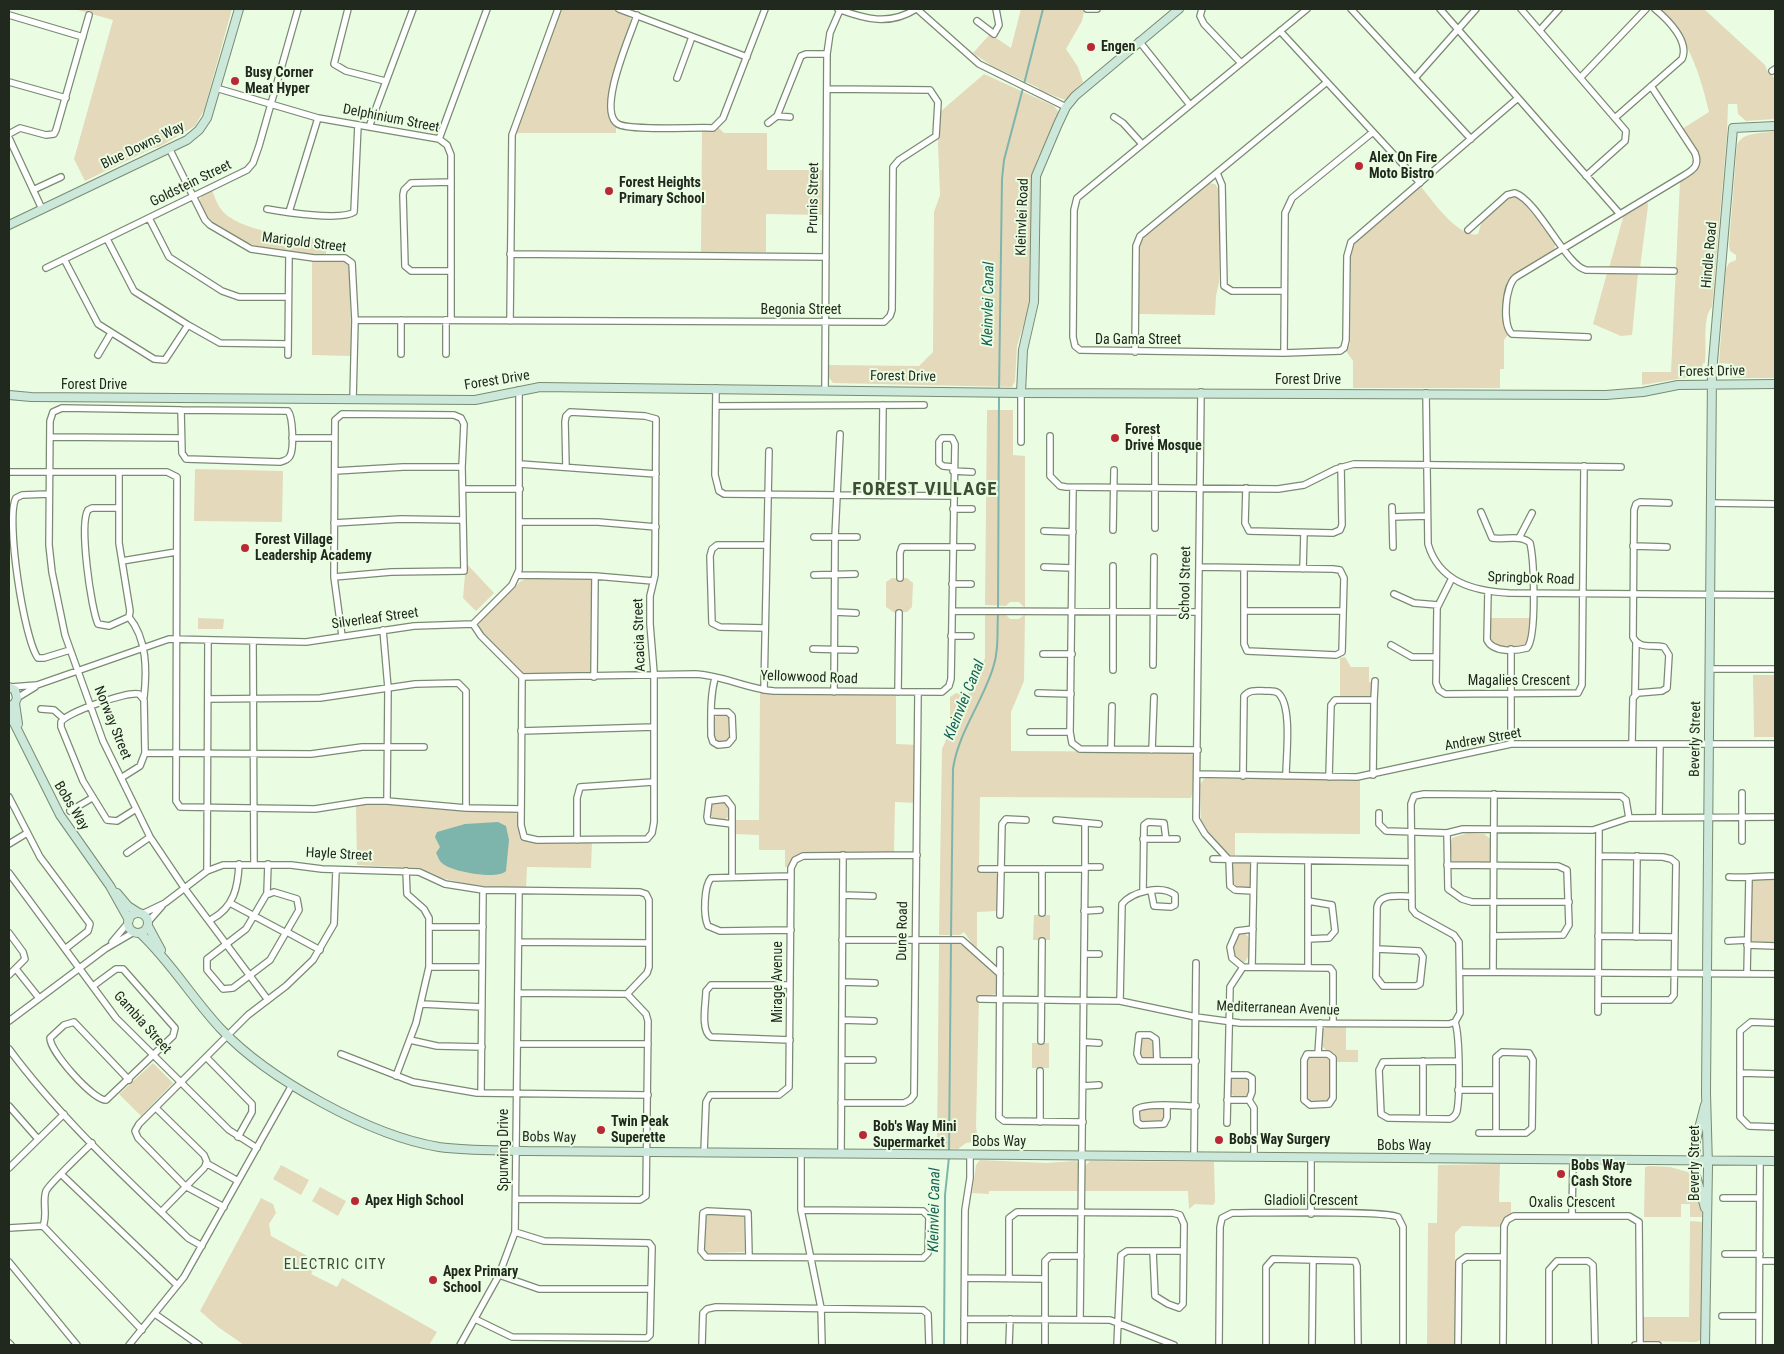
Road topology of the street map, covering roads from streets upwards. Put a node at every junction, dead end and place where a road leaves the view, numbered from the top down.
1 (240, 9) edge
2 (298, 9) edge
3 (348, 9) edge
4 (414, 9) edge
5 (487, 9) edge
6 (558, 9) edge
7 (619, 9) edge
8 (765, 9) edge
9 (839, 9) edge
10 (916, 9) edge
11 (996, 9) edge
12 (1087, 9) edge
13 (1096, 9) edge
14 (1179, 9) edge
15 (1202, 9) edge
16 (1307, 9) edge
17 (1351, 9) edge
18 (1440, 9) edge
19 (1476, 9) edge
20 (1521, 9) edge
21 (1559, 9) edge
22 (1646, 9) edge
23 (1655, 9) edge
24 (9, 14) edge
25 (89, 15) dead end
26 (637, 16) junction
27 (977, 21) dead end
28 (1457, 29) junction
29 (1540, 30) junction
30 (1280, 31) junction
31 (83, 37) junction
32 (692, 37) junction
33 (1139, 41) junction
34 (827, 54) junction
35 (747, 57) junction
36 (1241, 63) junction
37 (677, 78) dead end
38 (1415, 78) junction
39 (1581, 78) junction
40 (385, 81) junction
41 (9, 82) edge
42 (1327, 82) junction
43 (1651, 86) junction
44 (216, 88) junction
45 (828, 89) junction
46 (66, 98) junction
47 (1518, 98) junction
48 (271, 104) junction
49 (1190, 105) junction
50 (1066, 107) junction
51 (777, 116) junction
52 (790, 117) dead end
53 (1114, 117) dead end
54 (1616, 117) junction
55 (318, 118) junction
56 (768, 123) dead end
57 (358, 125) junction
58 (1775, 126) edge
59 (369, 127) junction
60 (1373, 132) junction
61 (9, 136) edge
62 (439, 139) junction
63 (1471, 139) junction
64 (1142, 144) junction
65 (169, 148) junction
66 (1217, 172) junction
67 (1586, 176) junction
68 (61, 177) dead end
69 (451, 182) junction
70 (1420, 183) junction
71 (33, 190) junction
72 (194, 197) junction
73 (42, 209) junction
74 (266, 209) dead end
75 (289, 212) junction
76 (1619, 214) junction
77 (150, 218) junction
78 (9, 225) edge
79 (1468, 230) dead end
80 (107, 239) junction
81 (1564, 247) junction
82 (510, 254) junction
83 (289, 255) junction
84 (826, 257) junction
85 (64, 259) junction
86 (46, 268) dead end
87 (450, 272) junction
88 (1674, 272) dead end
89 (1284, 292) junction
90 (288, 297) junction
91 (355, 320) junction
92 (401, 320) junction
93 (449, 320) junction
94 (510, 321) junction
95 (825, 323) junction
96 (188, 326) junction
97 (112, 333) junction
98 (1588, 336) dead end
99 (288, 344) junction
100 (1135, 352) junction
101 (1284, 353) junction
102 (401, 354) dead end
103 (446, 354) dead end
104 (98, 355) dead end
105 (288, 355) dead end
106 (1712, 384) junction
107 (1775, 384) edge
108 (716, 388) junction
109 (825, 389) junction
110 (519, 390) junction
111 (1021, 392) junction
112 (1201, 392) junction
113 (1426, 393) junction
114 (9, 396) edge
115 (31, 398) junction
116 (9, 399) edge
117 (353, 399) junction
118 (883, 405) junction
119 (924, 405) dead end
120 (716, 406) junction
121 (181, 410) junction
122 (840, 434) dead end
123 (1050, 436) dead end
124 (1155, 436) dead end
125 (50, 437) junction
126 (181, 438) junction
127 (292, 438) junction
128 (335, 438) junction
129 (1021, 442) dead end
130 (769, 452) dead end
131 (520, 464) junction
132 (1426, 464) junction
133 (1584, 466) junction
134 (462, 467) junction
135 (566, 467) junction
136 (1341, 467) junction
137 (1621, 467) dead end
138 (953, 469) junction
139 (1114, 470) dead end
140 (10, 471) edge
141 (335, 471) junction
142 (49, 472) junction
143 (119, 472) junction
144 (972, 472) dead end
145 (656, 474) junction
146 (1073, 488) junction
147 (1114, 488) junction
148 (1155, 488) junction
149 (1199, 488) junction
150 (1246, 488) junction
151 (463, 489) junction
152 (520, 489) junction
153 (49, 494) junction
154 (766, 495) junction
155 (838, 495) junction
156 (882, 496) junction
157 (953, 496) junction
158 (1669, 503) dead end
159 (1711, 503) junction
160 (1775, 504) edge
161 (119, 508) junction
162 (1392, 508) dead end
163 (953, 509) junction
164 (972, 509) dead end
165 (1481, 512) dead end
166 (1532, 513) dead end
167 (1427, 516) junction
168 (1393, 517) junction
169 (462, 520) junction
170 (520, 522) junction
171 (334, 523) junction
172 (656, 527) junction
173 (1154, 528) dead end
174 (1113, 530) dead end
175 (1044, 532) dead end
176 (1073, 532) junction
177 (1304, 533) junction
178 (814, 537) dead end
179 (836, 537) junction
180 (857, 537) dead end
181 (1519, 538) junction
182 (766, 545) junction
183 (1633, 546) junction
184 (952, 547) junction
185 (972, 547) dead end
186 (1393, 547) dead end
187 (1667, 547) dead end
188 (176, 552) junction
189 (1154, 557) dead end
190 (122, 561) junction
191 (1113, 566) dead end
192 (1044, 567) dead end
193 (1199, 567) junction
194 (1072, 568) junction
195 (1244, 568) junction
196 (1303, 569) junction
197 (856, 574) dead end
198 (517, 575) junction
199 (814, 575) dead end
200 (836, 575) junction
201 (595, 576) junction
202 (334, 577) junction
203 (900, 578) dead end
204 (1452, 578) junction
205 (653, 581) junction
206 (952, 584) junction
207 (971, 584) dead end
208 (1488, 592) junction
209 (1533, 593) junction
210 (1583, 593) junction
211 (1394, 594) dead end
212 (1632, 594) junction
213 (1710, 594) junction
214 (1775, 595) edge
215 (1438, 605) junction
216 (952, 610) junction
217 (1072, 611) junction
218 (1113, 611) junction
219 (1154, 611) junction
220 (1244, 611) junction
221 (1343, 611) junction
222 (835, 612) junction
223 (1198, 612) junction
224 (856, 613) dead end
225 (899, 613) dead end
226 (129, 617) junction
227 (473, 624) junction
228 (765, 628) junction
229 (383, 630) junction
230 (342, 636) junction
231 (951, 636) junction
232 (971, 636) dead end
233 (176, 640) junction
234 (208, 640) junction
235 (253, 641) junction
236 (1636, 643) junction
237 (1391, 645) dead end
238 (142, 648) junction
239 (813, 649) dead end
240 (1511, 649) junction
241 (70, 650) junction
242 (835, 650) junction
243 (855, 650) dead end
244 (1043, 654) dead end
245 (1072, 654) junction
246 (1436, 658) junction
247 (1153, 665) dead end
248 (1710, 669) junction
249 (1775, 669) edge
250 (1113, 670) dead end
251 (78, 671) junction
252 (654, 674) junction
253 (522, 677) junction
254 (594, 677) junction
255 (715, 678) junction
256 (1375, 681) dead end
257 (37, 686) junction
258 (10, 687) edge
259 (388, 688) junction
260 (764, 690) junction
261 (834, 692) junction
262 (898, 692) junction
263 (918, 692) junction
264 (1038, 693) dead end
265 (1072, 694) junction
266 (1510, 694) junction
267 (142, 695) junction
268 (1635, 695) junction
269 (1154, 696) dead end
270 (208, 699) junction
271 (253, 699) junction
272 (1374, 700) junction
273 (14, 703) edge
274 (1112, 706) dead end
275 (90, 707) junction
276 (41, 709) dead end
277 (9, 712) edge
278 (711, 712) junction
279 (63, 718) junction
280 (654, 727) junction
281 (522, 731) junction
282 (1030, 732) dead end
283 (1070, 732) junction
284 (20, 733) junction
285 (1632, 743) junction
286 (1511, 744) junction
287 (1660, 744) junction
288 (1709, 744) junction
289 (1775, 744) edge
290 (387, 747) junction
291 (424, 747) dead end
292 (1112, 749) junction
293 (1152, 750) junction
294 (1198, 750) junction
295 (145, 753) junction
296 (176, 753) junction
297 (206, 753) junction
298 (254, 753) junction
299 (1197, 774) junction
300 (1373, 775) junction
301 (1243, 776) junction
302 (1286, 776) junction
303 (1330, 777) junction
304 (121, 778) junction
305 (653, 782) junction
306 (1742, 793) dead end
307 (1494, 794) junction
308 (9, 797) edge
309 (92, 798) junction
310 (387, 801) junction
311 (466, 808) junction
312 (136, 809) junction
313 (206, 809) junction
314 (254, 809) junction
315 (521, 809) junction
316 (70, 810) dead end
317 (1379, 813) dead end
318 (1742, 816) junction
319 (1775, 817) edge
320 (1629, 818) junction
321 (1659, 818) junction
322 (1708, 818) junction
323 (1026, 820) dead end
324 (1056, 820) dead end
325 (732, 824) junction
326 (1085, 824) junction
327 (1099, 824) dead end
328 (1494, 829) junction
329 (1599, 829) junction
330 (1412, 832) junction
331 (27, 833) junction
332 (1447, 834) junction
333 (150, 837) junction
334 (1143, 839) junction
335 (1166, 839) junction
336 (1177, 839) dead end
337 (577, 840) junction
338 (1742, 841) dead end
339 (9, 844) edge
340 (127, 853) dead end
341 (843, 855) junction
342 (917, 855) junction
343 (1599, 856) junction
344 (1637, 856) junction
345 (1213, 859) dead end
346 (1229, 860) junction
347 (1254, 861) junction
348 (1308, 861) junction
349 (1411, 862) junction
350 (239, 864) junction
351 (254, 864) junction
352 (268, 864) junction
353 (1447, 865) junction
354 (1495, 865) junction
355 (1100, 867) dead end
356 (1085, 868) junction
357 (982, 869) dead end
358 (1000, 869) junction
359 (336, 870) junction
360 (1042, 870) junction
361 (207, 871) junction
362 (406, 871) junction
363 (9, 876) edge
364 (732, 876) junction
365 (791, 876) junction
366 (1775, 876) edge
367 (1729, 877) dead end
368 (1749, 878) junction
369 (110, 886) junction
370 (185, 889) junction
371 (483, 890) junction
372 (1142, 891) junction
373 (1151, 891) junction
374 (1253, 891) junction
375 (519, 892) junction
376 (267, 893) junction
377 (842, 896) junction
378 (873, 896) dead end
379 (1412, 896) junction
380 (1308, 901) junction
381 (1494, 901) junction
382 (1569, 902) junction
383 (166, 903) junction
384 (230, 903) junction
385 (1100, 910) dead end
386 (1084, 911) junction
387 (1042, 913) dead end
388 (140, 914) junction
389 (1000, 915) dead end
390 (254, 916) junction
391 (212, 919) dead end
392 (128, 922) junction
393 (148, 924) junction
394 (430, 927) junction
395 (483, 927) junction
396 (1253, 929) junction
397 (791, 930) junction
398 (9, 932) edge
399 (286, 932) junction
400 (137, 933) junction
401 (1493, 936) junction
402 (1598, 936) junction
403 (1636, 937) junction
404 (1675, 937) junction
405 (1308, 939) junction
406 (842, 940) junction
407 (916, 940) junction
408 (1042, 941) dead end
409 (1728, 941) dead end
410 (519, 942) junction
411 (649, 943) junction
412 (1747, 943) junction
413 (227, 944) junction
414 (1775, 946) edge
415 (65, 949) junction
416 (105, 949) junction
417 (1377, 949) junction
418 (320, 950) junction
419 (1000, 950) dead end
420 (1084, 954) junction
421 (1100, 954) dead end
422 (168, 963) junction
423 (1196, 963) dead end
424 (1252, 966) junction
425 (429, 967) junction
426 (482, 967) junction
427 (1243, 967) junction
428 (1308, 967) junction
429 (79, 968) junction
430 (16, 969) junction
431 (1461, 972) junction
432 (1493, 972) junction
433 (1598, 972) junction
434 (1675, 973) junction
435 (1707, 973) junction
436 (1000, 974) junction
437 (1747, 974) junction
438 (1775, 974) edge
439 (9, 975) edge
440 (250, 975) junction
441 (842, 982) junction
442 (874, 983) dead end
443 (790, 985) junction
444 (93, 986) junction
445 (518, 993) junction
446 (627, 994) junction
447 (38, 998) junction
448 (980, 999) dead end
449 (999, 999) junction
450 (268, 1000) junction
451 (1042, 1000) junction
452 (1084, 1000) junction
453 (1120, 1000) junction
454 (1598, 1000) junction
455 (422, 1004) junction
456 (482, 1007) junction
457 (1598, 1012) dead end
458 (1196, 1017) junction
459 (9, 1020) edge
460 (842, 1020) junction
461 (874, 1021) dead end
462 (1229, 1022) junction
463 (1455, 1022) junction
464 (1320, 1023) junction
465 (1332, 1023) junction
466 (1775, 1023) edge
467 (228, 1036) junction
468 (410, 1040) junction
469 (790, 1040) junction
470 (1041, 1041) dead end
471 (1083, 1042) junction
472 (1099, 1043) dead end
473 (518, 1044) junction
474 (648, 1044) junction
475 (482, 1047) junction
476 (9, 1049) edge
477 (341, 1054) dead end
478 (1318, 1054) junction
479 (154, 1056) junction
480 (208, 1058) junction
481 (842, 1060) junction
482 (873, 1060) dead end
483 (1196, 1061) junction
484 (1423, 1061) junction
485 (1458, 1061) junction
486 (1157, 1062) junction
487 (1040, 1071) dead end
488 (1741, 1074) junction
489 (1775, 1074) edge
490 (1228, 1075) junction
491 (396, 1076) junction
492 (129, 1080) junction
493 (180, 1082) junction
494 (292, 1085) junction
495 (1083, 1086) junction
496 (1099, 1086) dead end
497 (1458, 1090) junction
498 (1496, 1090) junction
499 (1706, 1093) junction
500 (481, 1094) junction
501 (517, 1094) junction
502 (648, 1095) junction
503 (1227, 1100) junction
504 (1249, 1100) junction
505 (841, 1102) junction
506 (9, 1106) edge
507 (1167, 1106) junction
508 (1196, 1106) junction
509 (156, 1108) junction
510 (64, 1114) junction
511 (1423, 1118) junction
512 (1040, 1122) junction
513 (1083, 1122) junction
514 (1227, 1123) dead end
515 (1775, 1127) edge
516 (1479, 1133) dead end
517 (1496, 1133) junction
518 (238, 1137) junction
519 (38, 1139) junction
520 (92, 1143) junction
521 (257, 1148) junction
522 (516, 1150) junction
523 (647, 1152) junction
524 (704, 1152) junction
525 (801, 1153) junction
526 (841, 1153) junction
527 (970, 1154) junction
528 (1082, 1155) junction
529 (1194, 1156) junction
530 (9, 1157) edge
531 (1254, 1157) junction
532 (1311, 1158) junction
533 (1573, 1160) junction
534 (1695, 1160) junction
535 (1708, 1160) junction
536 (1760, 1160) junction
537 (1775, 1161) edge
538 (14, 1162) junction
539 (206, 1163) junction
540 (9, 1168) edge
541 (62, 1175) junction
542 (238, 1181) junction
543 (185, 1186) junction
544 (1723, 1198) dead end
545 (1760, 1198) junction
546 (517, 1199) junction
547 (224, 1207) junction
548 (801, 1210) junction
549 (162, 1211) junction
550 (1081, 1212) junction
551 (1311, 1214) junction
552 (1572, 1216) junction
553 (43, 1226) junction
554 (9, 1228) edge
555 (515, 1232) junction
556 (1707, 1232) junction
557 (202, 1246) junction
558 (1153, 1251) junction
559 (1183, 1251) junction
560 (1725, 1254) dead end
561 (749, 1256) junction
562 (1081, 1256) junction
563 (810, 1257) junction
564 (1503, 1257) junction
565 (1761, 1257) junction
566 (1313, 1260) junction
567 (1775, 1261) edge
568 (9, 1262) edge
569 (499, 1275) junction
570 (965, 1278) junction
571 (1008, 1278) junction
572 (1044, 1279) junction
573 (177, 1284) junction
574 (651, 1289) junction
575 (821, 1308) junction
576 (156, 1314) junction
577 (1722, 1316) dead end
578 (1759, 1316) junction
579 (964, 1318) junction
580 (475, 1319) junction
581 (1010, 1319) junction
582 (1044, 1319) junction
583 (1080, 1319) junction
584 (1118, 1321) junction
585 (142, 1330) junction
586 (595, 1338) junction
587 (1158, 1338) junction
588 (77, 1345) edge
589 (129, 1345) edge
590 (199, 1345) edge
591 (460, 1345) edge
592 (595, 1345) edge
593 (702, 1345) edge
594 (822, 1345) edge
595 (928, 1345) edge
596 (964, 1345) edge
597 (1010, 1345) edge
598 (1045, 1345) edge
599 (1117, 1345) edge
600 (1155, 1345) edge
601 (1174, 1345) edge
602 (1219, 1345) edge
603 (1266, 1345) edge
604 (1312, 1345) edge
605 (1358, 1345) edge
606 (1403, 1345) edge
607 (1458, 1345) edge
608 (1503, 1345) edge
609 (1549, 1345) edge
610 (1595, 1345) edge
611 (1635, 1345) edge
612 (1640, 1345) edge
613 (1658, 1345) edge
614 (1705, 1345) edge
615 (1759, 1345) edge

1 - 44 street, Blue Downs Way
2 - 48 street, Goldstein Street
3 - 40 street
4 - 40 street
5 - 62 street
6 - 82 street
7 - 26 street
8 - 35 street
9 - 10 street
9 - 34 street, Prunis Street
10 - 50 street
11 - 27 street
12 - 13 street
14 - 33 street, Kleinvlei Road
15 - 36 street
16 - 30 street, Da Gama Street
17 - 38 street
18 - 28 street
19 - 28 street
20 - 29 street
21 - 29 street
22 - 39 street
23 - 43 street
24 - 31 street
25 - 31 street
26 - 32 street
26 - 35 street
28 - 38 street
28 - 47 street
29 - 39 street
30 - 36 street, Da Gama Street
30 - 42 street
31 - 46 street
32 - 35 street
32 - 37 street
33 - 49 street
33 - 50 street, Kleinvlei Road
34 - 45 street, Prunis Street
34 - 51 street
36 - 49 street, Da Gama Street
38 - 63 street
39 - 54 street
40 - 59 street
41 - 46 street
42 - 60 street
42 - 66 street
43 - 54 street
43 - 76 street
44 - 48 street, Delphinium Street
44 - 65 street, Blue Downs Way
45 - 84 street, Prunis Street
45 - 95 street, Begonia Street
46 - 61 street
47 - 63 street
47 - 67 street
48 - 55 street, Delphinium Street
48 - 72 street, Goldstein Street
49 - 64 street, Da Gama Street
50 - 111 street, Kleinvlei Road
51 - 52 street
51 - 56 street
53 - 64 street
54 - 67 street
55 - 57 street, Delphinium Street
55 - 75 street
57 - 59 street, Delphinium Street
57 - 75 street
58 - 106 street, Hindle Road
59 - 62 street, Delphinium Street
60 - 70 street
60 - 89 street
61 - 71 street
62 - 69 street, Delphinium Street
63 - 70 street
64 - 100 street, Da Gama Street
65 - 72 street, Marigold Street
65 - 73 street, Blue Downs Way
66 - 89 street
66 - 100 street
67 - 76 street
68 - 71 street
69 - 87 street, Delphinium Street
69 - 87 street
70 - 101 street, Da Gama Street
71 - 73 street
72 - 77 street, Goldstein Street
72 - 83 street, Marigold Street
73 - 78 street, Blue Downs Way
74 - 75 street
76 - 81 street
77 - 80 street, Goldstein Street
77 - 90 street
79 - 81 street
80 - 85 street, Goldstein Street
80 - 96 street
81 - 88 street
81 - 98 street
82 - 84 street
82 - 94 street
83 - 90 street
83 - 91 street, Marigold Street
84 - 95 street, Prunis Street
85 - 86 street, Goldstein Street
85 - 97 street
87 - 93 street, Delphinium Street
89 - 101 street
90 - 99 street
91 - 92 street, Begonia Street
91 - 117 street, Marigold Street
92 - 93 street, Begonia Street
92 - 102 street
93 - 94 street, Begonia Street
93 - 103 street, Delphinium Street
94 - 95 street, Begonia Street
95 - 109 street, Prunis Street
96 - 97 street
96 - 99 street
97 - 104 street
99 - 105 street
100 - 101 street, Da Gama Street
106 - 107 street, Forest Drive
106 - 113 street, Forest Drive
106 - 159 street, Beverly Street
108 - 109 street, Forest Drive
108 - 110 street, Forest Drive
108 - 120 street
109 - 111 street, Forest Drive
110 - 117 street, Forest Drive
110 - 131 street
111 - 112 street, Forest Drive
111 - 129 street
112 - 113 street, Forest Drive
112 - 149 street, School Street
113 - 132 street, Springbok Road
114 - 115 street, Forest Drive
115 - 116 street, Forest Drive
115 - 117 street, Forest Drive
118 - 119 street, Forest Drive
118 - 120 street, Forest Drive
118 - 156 street
120 - 154 street
121 - 125 street, Norway Street
121 - 126 street
121 - 127 street
122 - 155 street
123 - 146 street
124 - 148 street
125 - 126 street
125 - 142 street, Norway Street
126 - 127 street
127 - 128 street
128 - 134 street
128 - 141 street
130 - 154 street
131 - 135 street
131 - 152 street
132 - 133 street
132 - 136 street
132 - 167 street, Springbok Road
133 - 137 street
133 - 210 street, Magalies Crescent
134 - 141 street
134 - 151 street
135 - 145 street
135 - 145 street, Acacia Street
136 - 150 street
136 - 177 street
138 - 138 street
138 - 144 street
138 - 157 street
139 - 147 street
140 - 142 street
141 - 171 street
142 - 143 street
142 - 153 street, Norway Street
143 - 161 street
143 - 188 street
145 - 172 street, Acacia Street
146 - 147 street
146 - 176 street
147 - 148 street
147 - 174 street
148 - 149 street
148 - 173 street
149 - 150 street
149 - 193 street, School Street
150 - 177 street
151 - 152 street
151 - 169 street
152 - 170 street
153 - 241 street, Norway Street
153 - 241 street
154 - 155 street
154 - 182 street
155 - 156 street
155 - 179 street
156 - 157 street
157 - 163 street
158 - 183 street
159 - 160 street
159 - 213 street, Beverly Street
161 - 190 street
161 - 226 street
162 - 168 street
163 - 164 street
163 - 184 street
165 - 181 street
166 - 181 street
167 - 168 street
167 - 204 street, Springbok Road
168 - 186 street
169 - 171 street
169 - 202 street
170 - 172 street
170 - 198 street
171 - 202 street
172 - 205 street, Acacia Street
175 - 176 street
176 - 194 street
177 - 196 street
178 - 179 street
179 - 180 street
179 - 200 street
181 - 209 street
182 - 228 street
182 - 228 street
183 - 187 street
183 - 212 street
184 - 185 street
184 - 203 street
184 - 206 street
188 - 190 street
188 - 233 street
189 - 219 street
190 - 226 street
191 - 218 street
192 - 194 street
193 - 195 street
193 - 223 street, School Street
194 - 217 street
195 - 196 street
195 - 220 street
196 - 221 street
197 - 200 street
198 - 201 street
198 - 227 street
199 - 200 street
200 - 222 street
201 - 205 street
201 - 254 street
202 - 230 street
204 - 208 street, Springbok Road
204 - 215 street, Magalies Crescent
205 - 252 street, Acacia Street
206 - 207 street
206 - 216 street
208 - 209 street, Springbok Road
208 - 240 street
209 - 210 street, Springbok Road
209 - 240 street
210 - 212 street, Springbok Road
210 - 266 street, Magalies Crescent
211 - 215 street
212 - 213 street, Springbok Road
212 - 236 street
213 - 214 street, Springbok Road
213 - 248 street, Beverly Street
215 - 246 street, Magalies Crescent
216 - 217 street
216 - 231 street
217 - 218 street
217 - 245 street
218 - 219 street
218 - 250 street
219 - 223 street
219 - 247 street
220 - 221 street
220 - 221 street
222 - 224 street
222 - 242 street
223 - 294 street, School Street
225 - 262 street
226 - 238 street
227 - 229 street, Silverleaf Street
227 - 253 street
228 - 260 street
229 - 230 street, Silverleaf Street
229 - 259 street
230 - 235 street, Silverleaf Street
231 - 232 street
231 - 263 street, Yellowwood Road
233 - 234 street, Silverleaf Street
233 - 238 street, Silverleaf Street
233 - 296 street
234 - 235 street, Silverleaf Street
234 - 270 street
235 - 271 street
236 - 268 street
236 - 268 street
237 - 246 street
238 - 251 street, Silverleaf Street
238 - 267 street
239 - 242 street
240 - 266 street
241 - 251 street, Norway Street
242 - 243 street
242 - 261 street
244 - 245 street
245 - 265 street
246 - 266 street, Magalies Crescent
248 - 249 street
248 - 288 street, Beverly Street
251 - 257 street, Silverleaf Street
251 - 275 street, Norway Street
252 - 254 street, Yellowwood Road
252 - 255 street, Yellowwood Road
252 - 280 street, Acacia Street
253 - 254 street, Yellowwood Road
253 - 281 street
255 - 260 street, Yellowwood Road
255 - 278 street
256 - 272 street
257 - 258 street
257 - 273 street
258 - 273 street, Bobs Way
259 - 271 street
259 - 290 street
259 - 311 street
260 - 261 street, Yellowwood Road
261 - 262 street, Yellowwood Road
262 - 263 street, Yellowwood Road
263 - 342 street, Dune Road
264 - 265 street
265 - 283 street
266 - 286 street
267 - 275 street
267 - 295 street
268 - 285 street
269 - 293 street
270 - 271 street
270 - 297 street
271 - 298 street
272 - 300 street
272 - 303 street
273 - 284 street, Bobs Way
274 - 292 street
275 - 279 street
275 - 304 street, Norway Street
276 - 279 street
277 - 284 street, Bobs Way
278 - 278 street
279 - 309 street
280 - 281 street
280 - 305 street, Acacia Street
281 - 315 street
282 - 283 street
283 - 292 street
284 - 369 street, Bobs Way
285 - 286 street, Andrew Street
285 - 287 street, Andrew Street
286 - 300 street, Andrew Street
287 - 288 street, Andrew Street
287 - 321 street
288 - 289 street, Andrew Street
288 - 322 street, Beverly Street
290 - 291 street
290 - 298 street
290 - 310 street
292 - 293 street
293 - 294 street
294 - 299 street, School Street
295 - 296 street
295 - 304 street
296 - 297 street
296 - 313 street
297 - 298 street
297 - 313 street
298 - 314 street
299 - 301 street, Andrew Street
299 - 346 street, School Street
300 - 303 street, Andrew Street
301 - 302 street, Andrew Street
301 - 302 street
302 - 303 street, Andrew Street
304 - 312 street, Norway Street
305 - 337 street
305 - 337 street, Acacia Street
306 - 318 street
307 - 320 street
307 - 328 street
307 - 330 street
308 - 331 street
309 - 312 street
309 - 316 street
310 - 311 street
310 - 314 street
311 - 315 street
312 - 333 street, Norway Street
313 - 314 street
313 - 361 street
314 - 351 street
315 - 337 street
317 - 330 street
318 - 319 street
318 - 322 street
318 - 338 street
320 - 321 street
320 - 329 street
321 - 322 street
322 - 435 street, Beverly Street
323 - 358 street
324 - 326 street
325 - 325 street
325 - 364 street
326 - 327 street
326 - 356 street
328 - 329 street
328 - 332 street
328 - 354 street
329 - 343 street
330 - 332 street
330 - 349 street
331 - 339 street
331 - 415 street
332 - 353 street
333 - 340 street
333 - 370 street, Norway Street
334 - 335 street
334 - 335 street
334 - 372 street
335 - 336 street
341 - 342 street
341 - 365 street
341 - 377 street
342 - 407 street, Dune Road
343 - 344 street
343 - 402 street
344 - 403 street
344 - 404 street
345 - 346 street
346 - 347 street
346 - 374 street
347 - 348 street
347 - 374 street
348 - 349 street
348 - 380 street
349 - 379 street
350 - 351 street, Hayle Street
350 - 361 street, Hayle Street
350 - 384 street
351 - 352 street, Hayle Street
352 - 359 street, Hayle Street
352 - 376 street
353 - 354 street
353 - 381 street
354 - 381 street
354 - 382 street
355 - 356 street
356 - 360 street
356 - 386 street
357 - 358 street
358 - 360 street
358 - 389 street
359 - 362 street, Hayle Street
359 - 418 street
360 - 387 street
361 - 370 street, Hayle Street
362 - 371 street, Hayle Street
362 - 394 street
363 - 415 street, Gambia Street
364 - 365 street
364 - 397 street
365 - 397 street, Mirage Avenue
366 - 368 street
367 - 368 street
368 - 412 street
369 - 388 street, Bobs Way
369 - 392 street, Bobs Way
370 - 383 street, Hayle Street
370 - 413 street, Norway Street
371 - 375 street, Hayle Street
371 - 395 street
372 - 373 street
372 - 453 street
373 - 373 street
374 - 396 street
375 - 410 street, Spurwing Drive
375 - 411 street, Hayle Street
376 - 390 street
376 - 399 street
377 - 378 street
377 - 406 street
379 - 417 street
379 - 431 street
380 - 405 street
380 - 405 street
381 - 382 street
381 - 401 street
382 - 401 street
383 - 388 street, Hayle Street
383 - 393 street, Hayle Street
384 - 390 street
384 - 391 street
385 - 386 street
386 - 420 street
388 - 392 street
388 - 393 street, Bobs Way
390 - 399 street
390 - 413 street
392 - 400 street, Bobs Way
392 - 416 street
393 - 400 street
393 - 422 street, Bobs Way
394 - 395 street
394 - 425 street
395 - 426 street
396 - 424 street
396 - 427 street
397 - 443 street, Mirage Avenue
398 - 430 street
399 - 418 street
399 - 440 street
400 - 416 street
400 - 422 street, Bobs Way
401 - 432 street
402 - 403 street
402 - 433 street
403 - 404 street
404 - 434 street
405 - 428 street
406 - 407 street
406 - 441 street
407 - 436 street
407 - 505 street, Dune Road
408 - 451 street
409 - 412 street
410 - 411 street
410 - 445 street, Spurwing Drive
411 - 446 street
412 - 414 street
412 - 437 street
413 - 440 street, Norway Street
413 - 440 street
415 - 429 street, Gambia Street
416 - 429 street
417 - 417 street
418 - 450 street
419 - 436 street
420 - 421 street
420 - 452 street
422 - 467 street, Bobs Way
423 - 458 street
424 - 427 street
424 - 428 street
425 - 426 street
425 - 455 street
426 - 456 street
427 - 462 street
428 - 465 street
429 - 444 street, Gambia Street
429 - 447 street
430 - 439 street
430 - 447 street
431 - 432 street
431 - 463 street
432 - 433 street
433 - 434 street
433 - 454 street
434 - 435 street
434 - 454 street
435 - 437 street
435 - 499 street, Beverly Street
436 - 449 street
437 - 438 street
440 - 450 street, Norway Street
441 - 442 street
441 - 460 street
443 - 469 street, Mirage Avenue
443 - 469 street
444 - 479 street, Gambia Street
444 - 479 street
445 - 446 street
445 - 473 street, Spurwing Drive
446 - 474 street
447 - 459 street
448 - 449 street, Mediterranean Avenue
449 - 451 street, Mediterranean Avenue
449 - 512 street
450 - 467 street
451 - 452 street, Mediterranean Avenue
451 - 470 street
452 - 453 street, Mediterranean Avenue
452 - 471 street
453 - 458 street, Mediterranean Avenue
454 - 457 street
455 - 456 street
455 - 468 street
456 - 475 street
458 - 462 street, Mediterranean Avenue
458 - 483 street
460 - 461 street
460 - 481 street
462 - 464 street, Mediterranean Avenue
462 - 490 street
463 - 465 street, Mediterranean Avenue
463 - 485 street
464 - 465 street, Mediterranean Avenue
464 - 478 street
466 - 488 street
467 - 480 street
467 - 494 street, Bobs Way
468 - 475 street
468 - 491 street
469 - 524 street, Mirage Avenue
471 - 472 street
471 - 495 street
473 - 474 street
473 - 501 street, Spurwing Drive
474 - 502 street
475 - 500 street
476 - 510 street
477 - 491 street
478 - 478 street
479 - 492 street
479 - 493 street, Gambia Street
480 - 493 street
480 - 518 street
481 - 482 street
481 - 505 street
483 - 486 street
483 - 508 street
484 - 485 street
484 - 511 street
484 - 511 street
485 - 497 street
486 - 486 street
487 - 512 street
488 - 489 street
488 - 515 street
490 - 503 street
490 - 504 street
491 - 500 street
492 - 492 street
493 - 509 street
493 - 518 street, Gambia Street
494 - 521 street
494 - 522 street, Bobs Way
495 - 496 street
495 - 513 street
497 - 498 street
497 - 511 street
498 - 517 street
498 - 517 street
499 - 534 street, Beverly Street
499 - 535 street, Beverly Street
500 - 501 street
501 - 502 street
501 - 522 street, Spurwing Drive
502 - 523 street
503 - 504 street
503 - 514 street
504 - 531 street
505 - 526 street
506 - 519 street
507 - 507 street
507 - 508 street
508 - 529 street
509 - 539 street
509 - 543 street
510 - 519 street
510 - 520 street
512 - 513 street
513 - 528 street
516 - 517 street
518 - 521 street, Gambia Street
519 - 538 street
520 - 541 street
520 - 549 street
521 - 542 street
522 - 523 street, Bobs Way
522 - 546 street, Spurwing Drive
523 - 524 street, Bobs Way
523 - 546 street
524 - 525 street, Bobs Way
525 - 526 street, Bobs Way
525 - 548 street
526 - 527 street, Bobs Way
527 - 528 street, Bobs Way
527 - 570 street
528 - 529 street, Bobs Way
528 - 550 street
529 - 531 street, Bobs Way
530 - 538 street
531 - 532 street, Bobs Way
532 - 533 street, Bobs Way
532 - 551 street
533 - 534 street, Bobs Way
533 - 552 street
534 - 535 street, Bobs Way
534 - 556 street, Beverly Street
535 - 536 street, Bobs Way
535 - 556 street, Beverly Street
536 - 537 street, Bobs Way
536 - 545 street
538 - 540 street
539 - 542 street
539 - 543 street
541 - 553 street
541 - 573 street
542 - 547 street
543 - 547 street
543 - 549 street
544 - 545 street
545 - 565 street
546 - 555 street, Spurwing Drive
547 - 557 street
548 - 563 street
548 - 563 street
549 - 557 street
550 - 559 street
550 - 562 street
550 - 571 street
551 - 602 street, Gladioli Crescent
551 - 606 street, Gladioli Crescent
552 - 564 street, Oxalis Crescent
552 - 612 street, Oxalis Crescent
553 - 554 street
553 - 585 street
555 - 569 street, Spurwing Drive
555 - 574 street
556 - 614 street, Beverly Street
557 - 573 street
558 - 559 street
558 - 559 street
558 - 584 street
560 - 565 street
561 - 561 street
561 - 563 street
562 - 572 street
562 - 583 street
563 - 575 street
564 - 607 street
564 - 608 street, Oxalis Crescent
565 - 567 street
565 - 578 street
566 - 603 street
566 - 604 street
566 - 605 street
568 - 588 street
569 - 574 street
569 - 580 street, Spurwing Drive
570 - 571 street
570 - 579 street
571 - 572 street
572 - 582 street
573 - 576 street
574 - 586 street
575 - 593 street
575 - 594 street
575 - 595 street
576 - 585 street
576 - 590 street
577 - 578 street
578 - 615 street
579 - 581 street
579 - 596 street
580 - 586 street
580 - 591 street, Spurwing Drive
581 - 582 street
581 - 597 street
582 - 583 street
582 - 598 street
583 - 584 street
584 - 587 street
584 - 599 street
585 - 589 street
586 - 592 street
587 - 600 street
587 - 601 street
609 - 610 street
611 - 612 street
612 - 613 street

